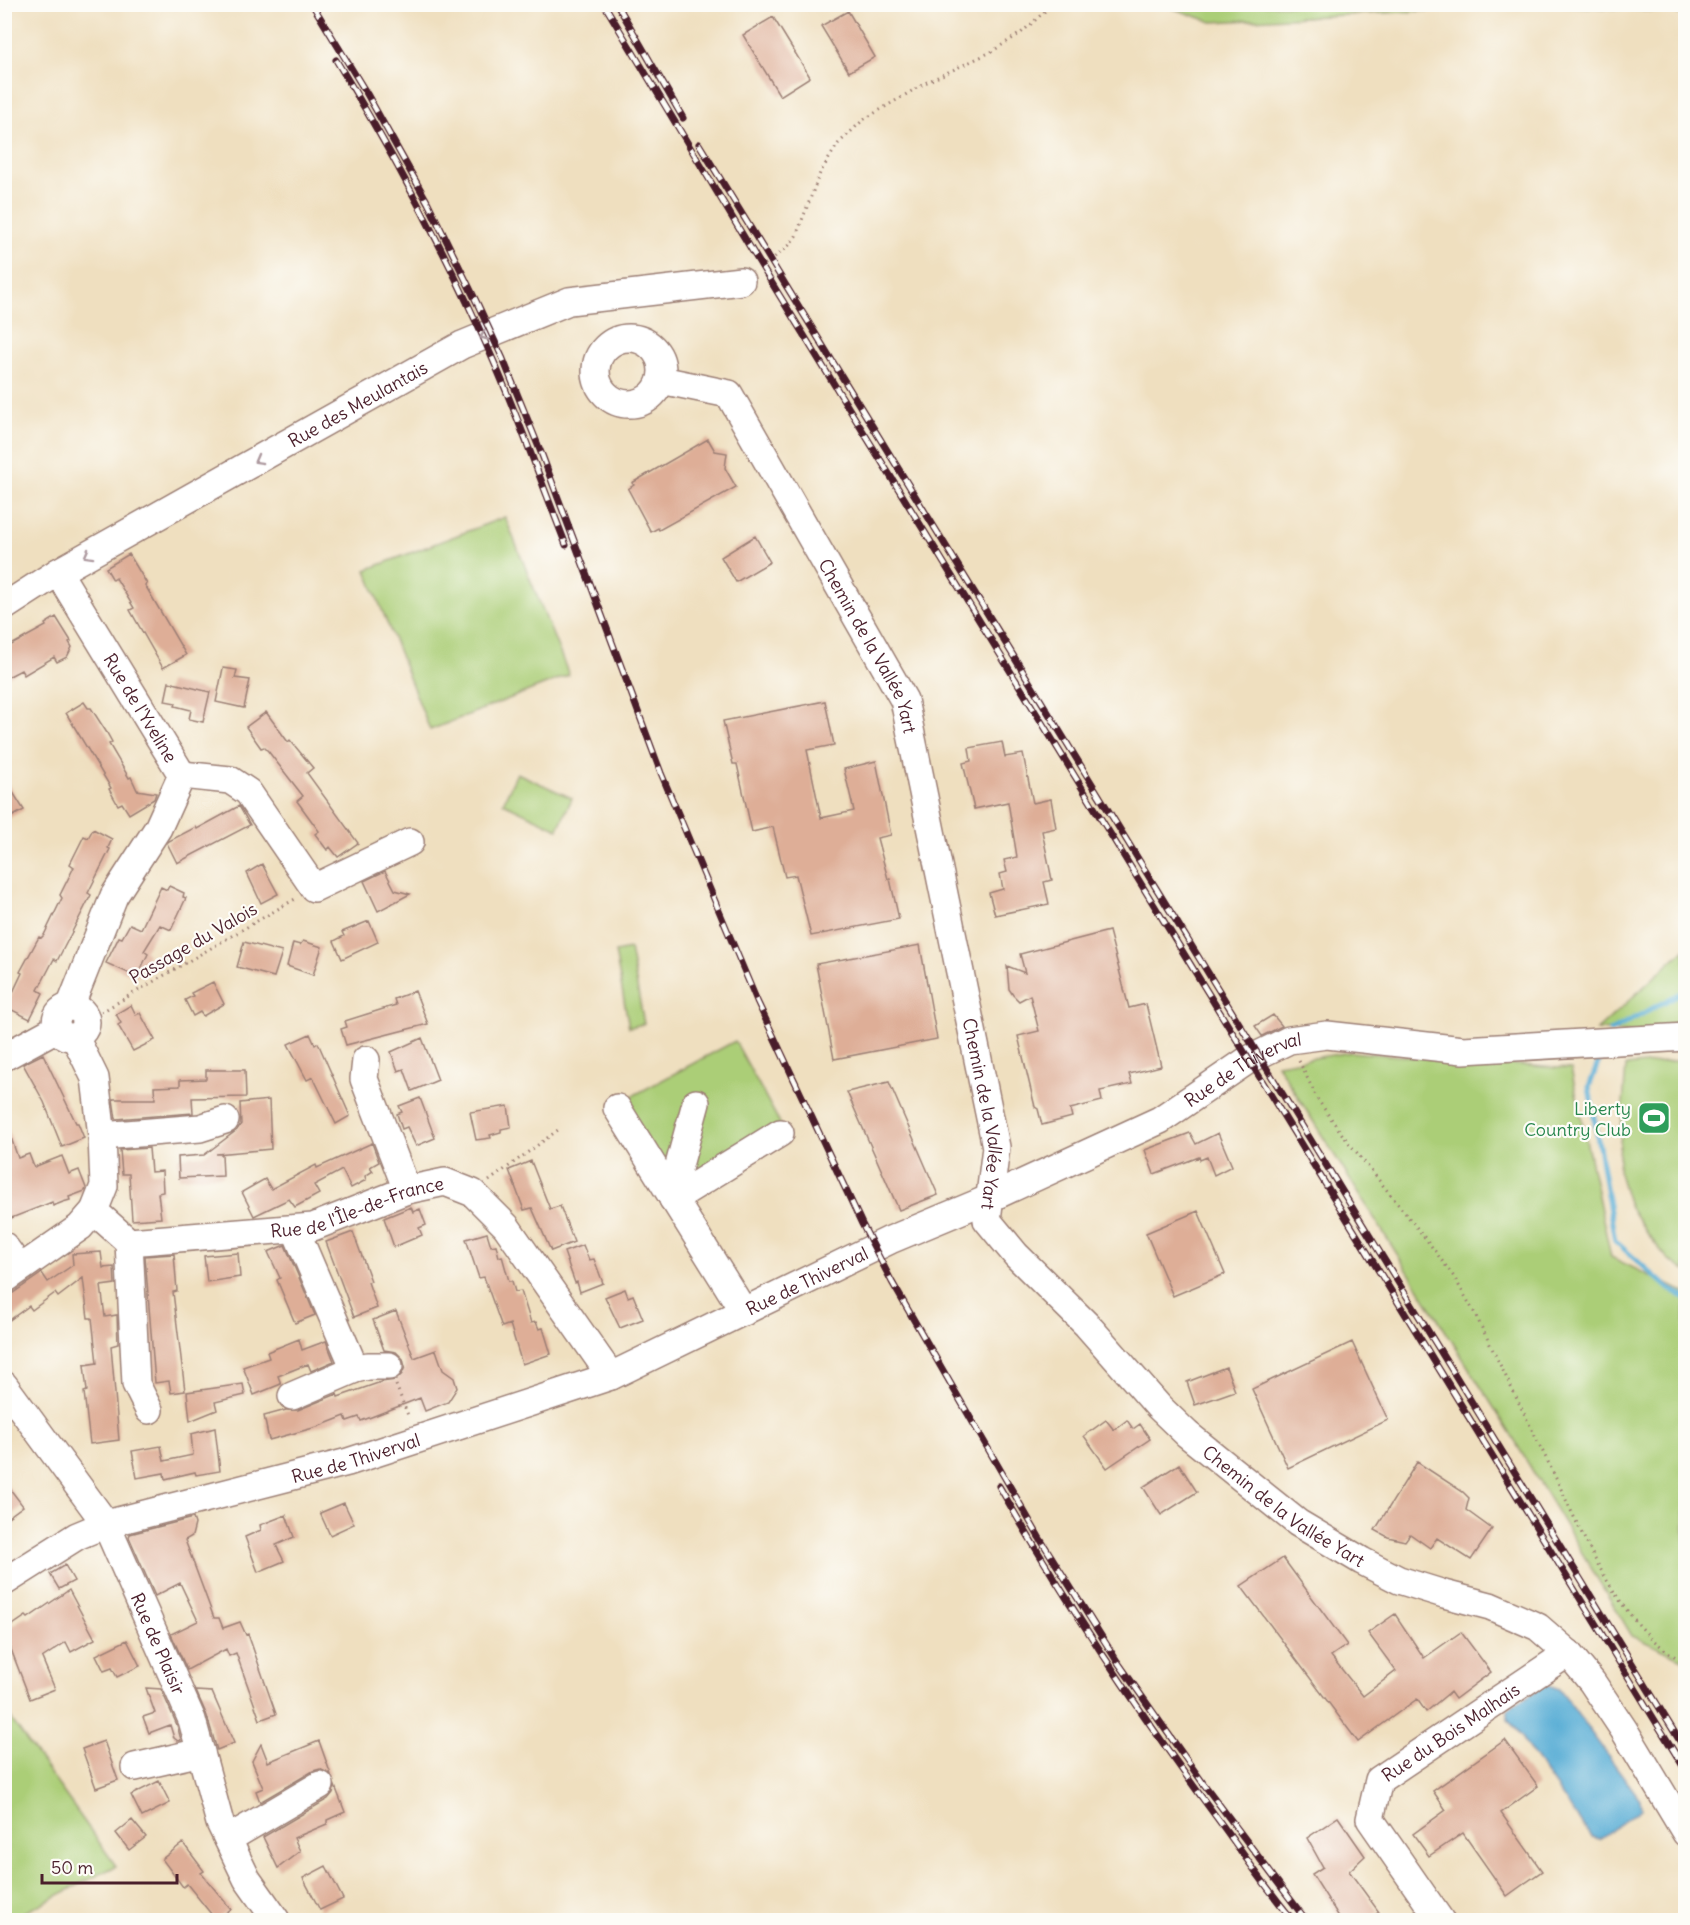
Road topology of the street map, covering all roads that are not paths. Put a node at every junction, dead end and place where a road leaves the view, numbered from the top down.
1 (741, 281) road end
2 (602, 298) junction
3 (614, 341) junction
4 (661, 380) junction
5 (58, 572) junction
6 (4, 607) edge
7 (182, 775) junction
8 (410, 842) dead end
9 (72, 1023) junction
10 (1686, 1037) edge
11 (4, 1057) edge
12 (366, 1060) dead end
13 (696, 1103) dead end
14 (616, 1108) dead end
15 (225, 1120) dead end
16 (780, 1133) dead end
17 (102, 1136) junction
18 (407, 1190) junction
19 (673, 1199) junction
20 (988, 1199) junction
21 (94, 1211) junction
22 (295, 1229) junction
23 (129, 1242) junction
24 (4, 1246) edge
25 (12, 1274) edge
26 (744, 1312) junction
27 (389, 1366) road end
28 (355, 1369) junction
29 (611, 1376) junction
30 (4, 1385) edge
31 (292, 1396) dead end
32 (149, 1410) dead end
33 (106, 1524) junction
34 (4, 1582) edge
35 (1568, 1653) junction
36 (201, 1752) junction
37 (135, 1767) dead end
38 (320, 1785) dead end
39 (1686, 1833) edge
40 (228, 1839) junction
41 (276, 1920) edge
42 (1440, 1920) edge

1 - 2 street, Rue des Meulantais
2 - 3 street
2 -> 5 street, Rue des Meulantais
3 - 4 street
3 - 4 street
4 - 20 street, Chemin de la Vallée Yart
5 - 6 street, Rue des Meulantais
5 - 7 street, Rue de l'Yveline
7 - 8 street
7 - 9 street, Rue de l'Yveline
9 - 11 street
9 - 17 street
10 - 20 street, Rue de Thiverval
12 - 18 street
13 - 19 street
14 - 19 street
15 - 17 street
16 - 19 street
17 - 21 street
18 - 22 street, Rue de l'Île-de-France
18 - 29 street, Rue de l'Île-de-France
19 - 26 street
20 - 26 street, Rue de Thiverval
20 - 35 street, Chemin de la Vallée Yart
21 - 23 street
21 - 25 street
22 - 23 street, Rue de l'Île-de-France
22 - 28 street
23 - 32 street
24 - 25 street
26 - 29 street, Rue de Thiverval
27 - 28 street
28 - 31 street
29 - 33 street, Rue de Thiverval
30 - 33 street, Rue de Plaisir
33 - 34 street, Rue de Thiverval
33 - 36 street, Rue de Plaisir
35 - 39 street, Chemin de la Vallée Yart
35 - 42 street, Rue du Bois Malhais
36 - 37 street
36 - 40 street, Rue de Plaisir
38 - 40 street
40 - 41 street, Rue de Plaisir

